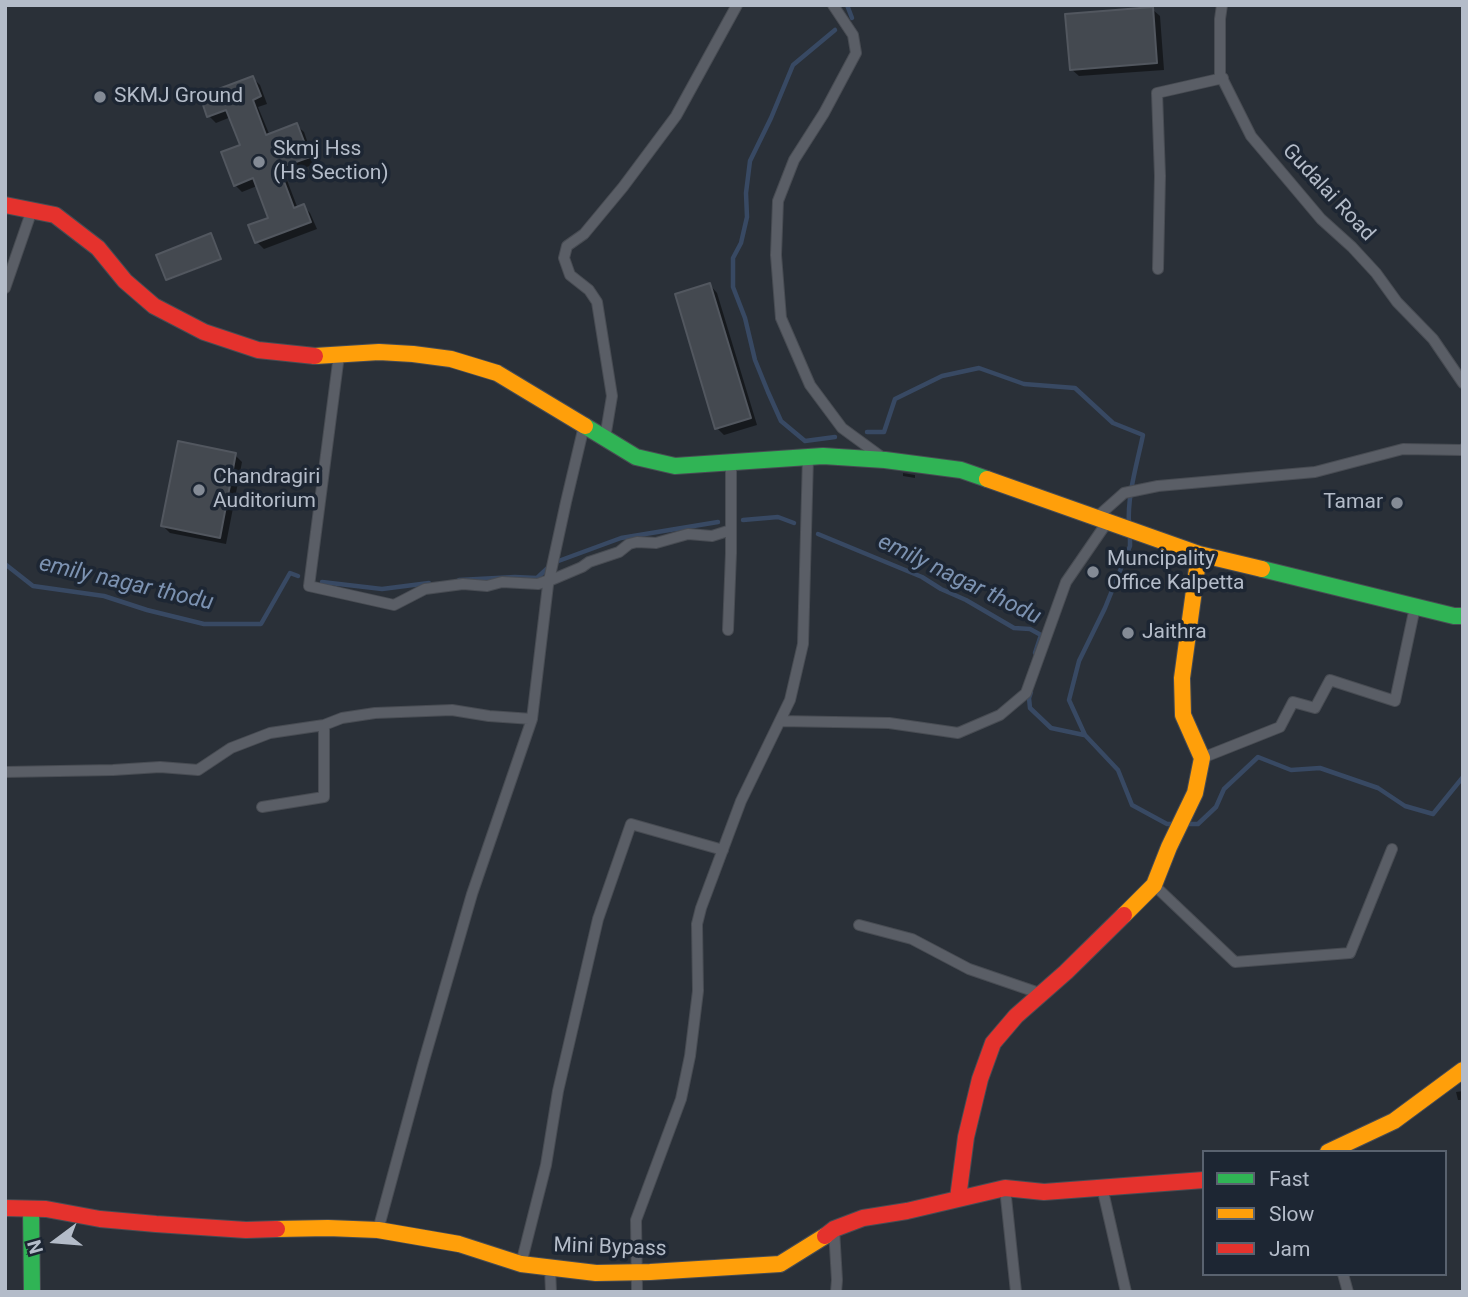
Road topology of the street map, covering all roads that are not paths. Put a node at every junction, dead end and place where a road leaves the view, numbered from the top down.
1 (737, 5) edge
2 (833, 5) edge
3 (1222, 5) edge
4 (1223, 78) junction
5 (5, 205) edge
6 (32, 210) junction
7 (1158, 269) dead end
8 (5, 288) edge
9 (339, 355) junction
10 (1463, 383) edge
11 (584, 426) junction
12 (605, 438) junction
13 (1463, 449) edge
14 (808, 457) junction
15 (885, 460) junction
16 (731, 463) junction
17 (1108, 521) junction
18 (731, 530) junction
19 (1199, 554) junction
20 (549, 580) junction
21 (1415, 607) junction
22 (1463, 616) edge
23 (728, 630) dead end
24 (532, 719) junction
25 (780, 721) junction
26 (324, 725) junction
27 (1202, 758) junction
28 (5, 772) edge
29 (261, 807) dead end
30 (723, 849) junction
31 (1392, 849) dead end
32 (1154, 885) junction
33 (859, 925) dead end
34 (1042, 994) junction
35 (1463, 1070) edge
36 (1332, 1150) edge
37 (1202, 1180) edge
38 (1102, 1187) junction
39 (1005, 1188) junction
40 (958, 1198) junction
41 (5, 1208) edge
42 (31, 1209) junction
43 (834, 1229) junction
44 (378, 1230) junction
45 (521, 1264) junction
46 (550, 1268) junction
47 (636, 1272) junction
48 (32, 1292) edge
49 (551, 1292) edge
50 (637, 1292) edge
51 (836, 1292) edge
52 (1016, 1292) edge
53 (1126, 1292) edge

1 - 12 street
2 - 15 street
3 - 4 street, Gudalai Road
4 - 7 street
4 - 10 street, Gudalai Road
5 - 6 main road
6 - 8 street
6 - 9 main road
9 - 11 main road
9 - 20 street
11 - 12 main road
11 - 20 street
12 - 16 main road
13 - 17 street
14 - 15 main road
14 - 16 main road
14 - 25 street
15 - 17 main road
16 - 18 street
17 - 19 main road
17 - 25 street
18 - 20 street
18 - 23 street
19 - 21 main road
19 - 27 main road
20 - 24 street
21 - 22 main road
21 - 27 street
24 - 26 street
24 - 44 street
25 - 30 street
26 - 28 street
26 - 29 street
27 - 32 main road
30 - 45 street
30 - 47 street
31 - 32 street
32 - 34 main road
33 - 34 street
34 - 40 main road
35 - 36 main road
37 - 38 main road, Mini Bypass
38 - 39 main road, Mini Bypass
38 - 53 street
39 - 40 main road, Mini Bypass
39 - 52 street
40 - 43 main road, Mini Bypass
41 - 42 main road, Mini Bypass
42 - 44 main road, Mini Bypass
42 - 48 main road
43 - 47 main road, Mini Bypass
43 - 51 street
44 - 45 main road, Mini Bypass
45 - 46 main road, Mini Bypass
46 - 47 main road, Mini Bypass
46 - 49 street
47 - 50 street

